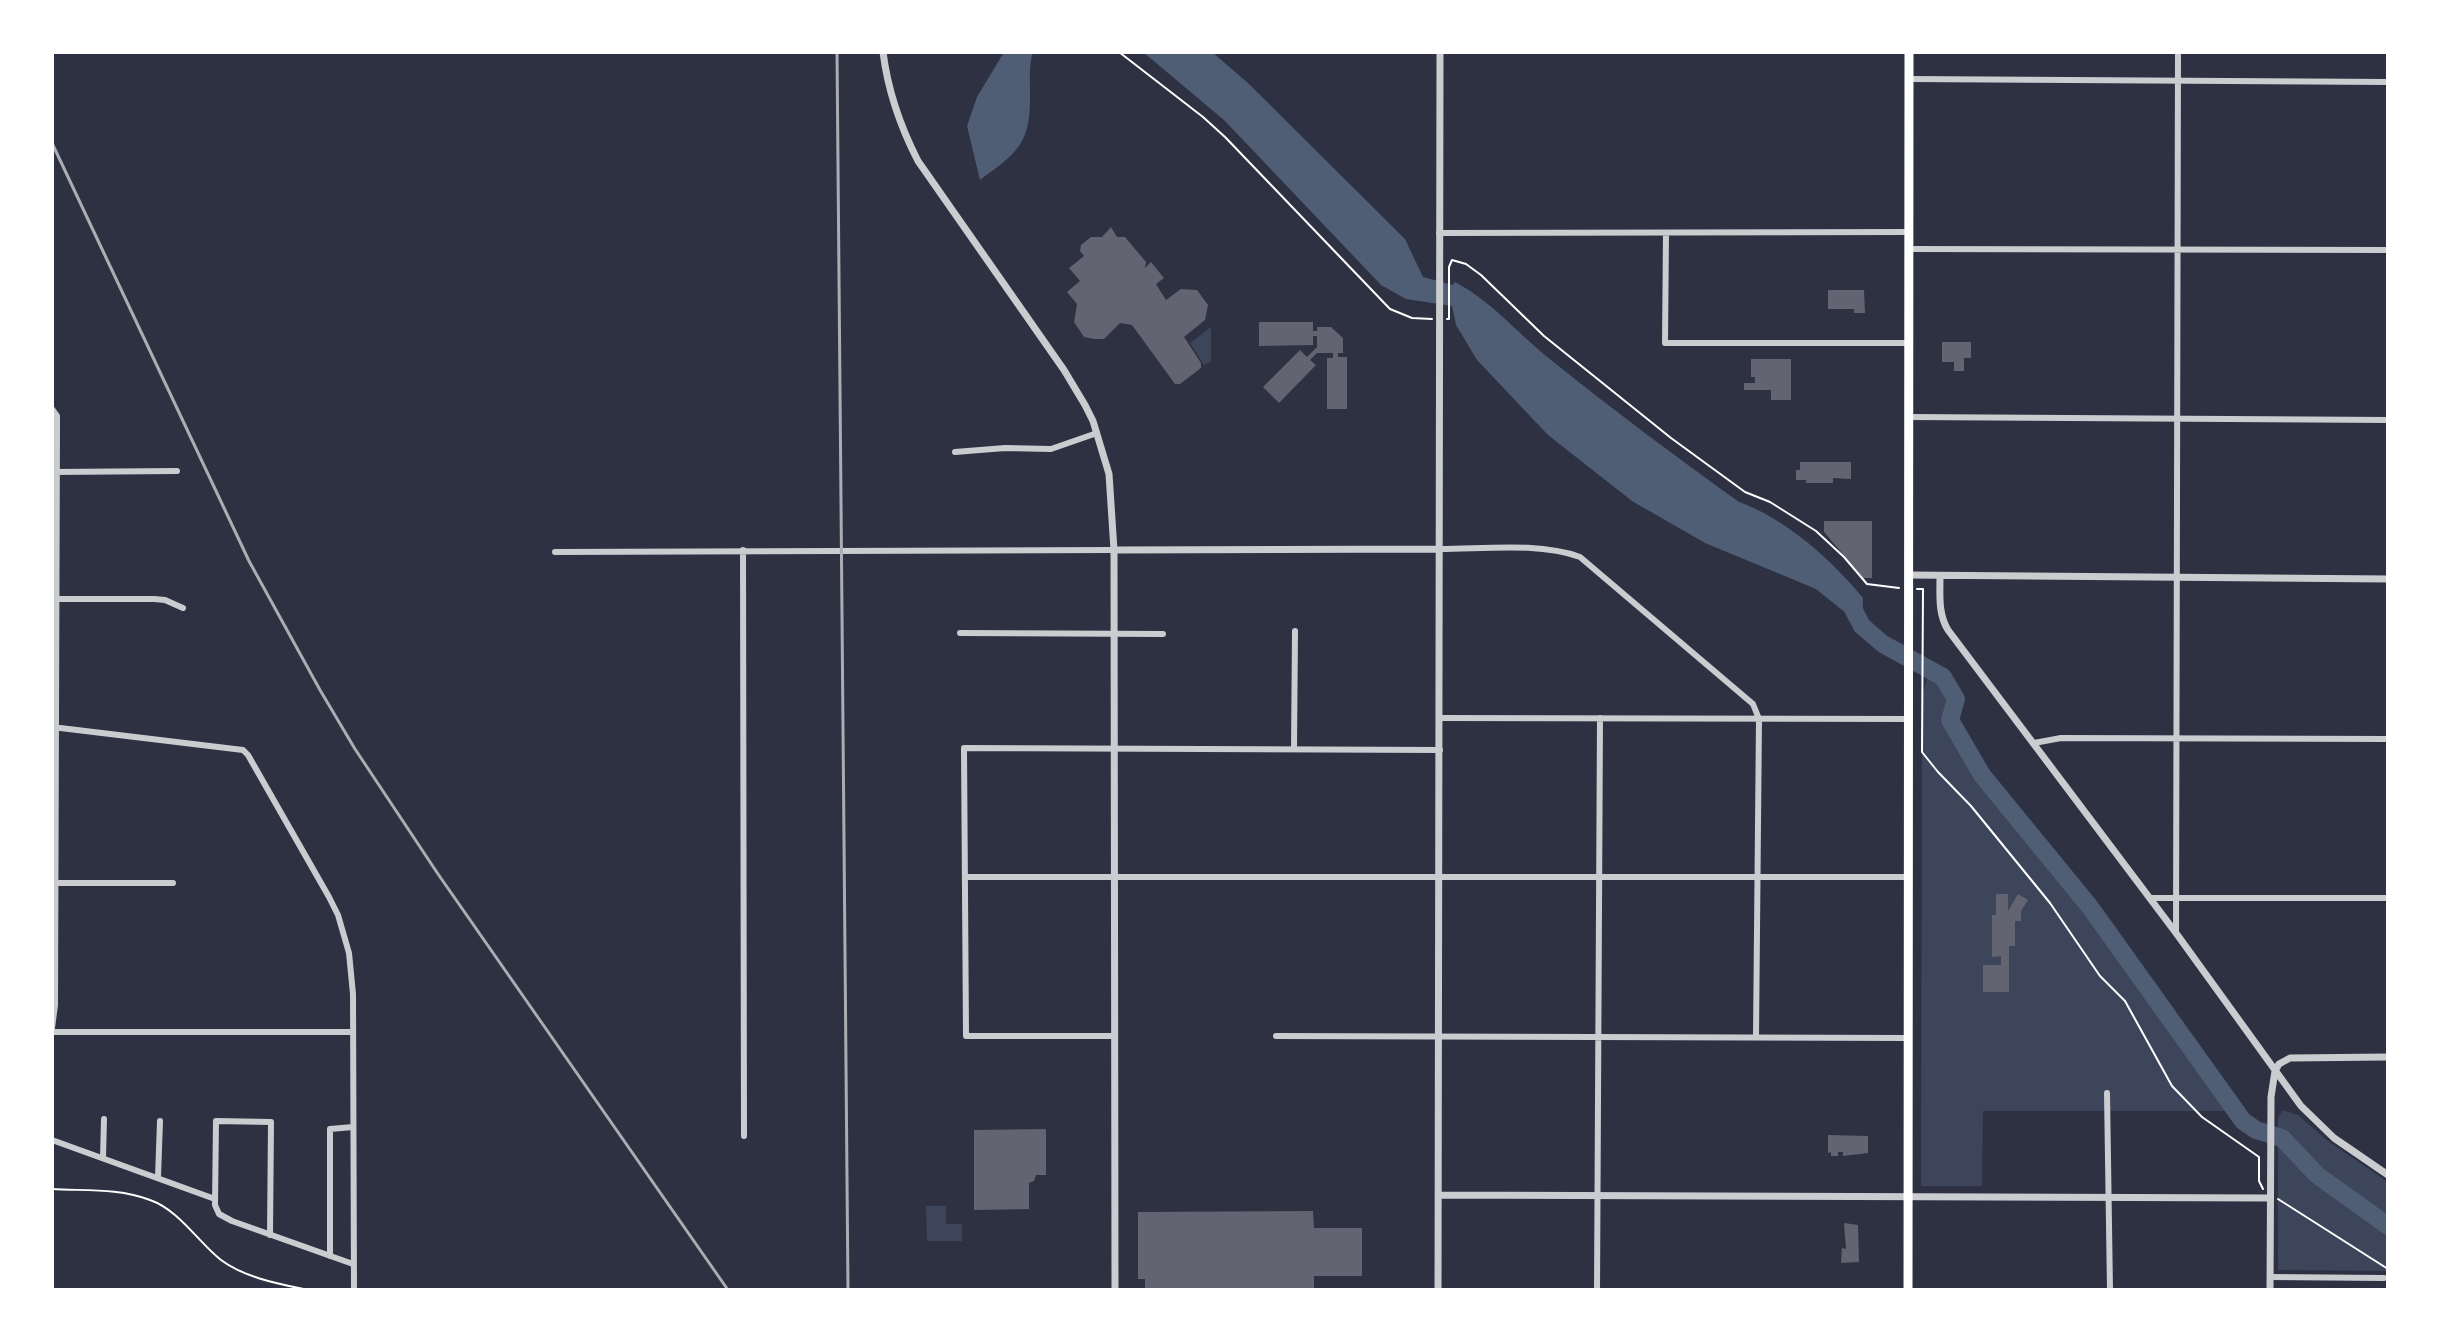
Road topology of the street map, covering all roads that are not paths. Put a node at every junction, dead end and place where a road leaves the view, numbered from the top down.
1 (883, 52) edge
2 (1440, 52) edge
3 (1909, 52) edge
4 (2178, 52) edge
5 (1909, 79) junction
6 (2179, 79) junction
7 (2388, 82) edge
8 (1909, 232) junction
9 (1439, 233) junction
10 (1666, 233) junction
11 (1909, 249) junction
12 (2177, 250) junction
13 (2388, 250) edge
14 (1909, 343) junction
15 (52, 409) edge
16 (1909, 417) junction
17 (2177, 419) junction
18 (2388, 420) edge
19 (1097, 433) junction
20 (955, 452) dead end
21 (177, 471) dead end
22 (55, 472) edge
23 (1440, 549) junction
24 (743, 550) junction
25 (1114, 550) junction
26 (555, 552) dead end
27 (1909, 575) junction
28 (1940, 576) junction
29 (2176, 578) junction
30 (2388, 579) edge
31 (54, 599) edge
32 (183, 608) dead end
33 (1295, 631) dead end
34 (960, 633) dead end
35 (1114, 633) junction
36 (1163, 634) dead end
37 (1440, 718) junction
38 (1600, 718) junction
39 (1759, 719) junction
40 (1908, 719) junction
41 (54, 728) edge
42 (2176, 738) junction
43 (2388, 739) edge
44 (2034, 743) junction
45 (1114, 748) junction
46 (1294, 749) junction
47 (1440, 750) junction
48 (965, 877) junction
49 (1114, 877) junction
50 (1599, 877) junction
51 (1908, 877) junction
52 (1439, 878) junction
53 (1758, 878) junction
54 (54, 883) edge
55 (173, 883) dead end
56 (2150, 898) junction
57 (2176, 898) junction
58 (2388, 898) edge
59 (2176, 933) junction
60 (52, 1030) edge
61 (353, 1032) junction
62 (1114, 1036) junction
63 (1276, 1036) dead end
64 (1439, 1036) junction
65 (1598, 1036) junction
66 (1756, 1036) junction
67 (1907, 1038) junction
68 (2388, 1057) edge
69 (2275, 1071) junction
70 (2107, 1093) dead end
71 (104, 1119) dead end
72 (160, 1121) dead end
73 (353, 1127) junction
74 (744, 1136) dead end
75 (52, 1140) edge
76 (103, 1158) junction
77 (2388, 1175) edge
78 (158, 1177) junction
79 (1438, 1195) junction
80 (1597, 1196) junction
81 (2110, 1196) junction
82 (2270, 1196) junction
83 (1908, 1197) junction
84 (215, 1199) junction
85 (270, 1235) junction
86 (330, 1256) junction
87 (353, 1264) junction
88 (2270, 1277) junction
89 (2384, 1278) dead end
90 (354, 1290) edge
91 (1115, 1290) edge
92 (1438, 1290) edge
93 (1597, 1290) edge
94 (1908, 1290) edge
95 (2110, 1290) edge
96 (2270, 1290) edge

1 - 19 street
2 - 9 street
3 - 5 highway
4 - 6 street
5 - 6 street
5 - 8 highway
6 - 7 street
6 - 12 street
8 - 10 street
8 - 11 highway
9 - 10 street
9 - 23 street
10 - 14 street
11 - 12 street
11 - 14 highway
12 - 13 street
12 - 17 street
14 - 16 highway
15 - 22 street
16 - 17 street
16 - 27 highway
17 - 18 street
17 - 29 street
19 - 20 street
19 - 25 street
21 - 22 street
22 - 31 street
23 - 25 street
23 - 37 street
23 - 39 street
24 - 25 street
24 - 26 street
24 - 74 street
25 - 35 street
27 - 28 street
27 - 40 highway
28 - 29 street
28 - 44 street
29 - 30 street
29 - 42 street
31 - 32 street
31 - 41 street
33 - 46 street
34 - 35 street
35 - 36 street
35 - 45 street
37 - 38 street
37 - 47 street
38 - 39 street
38 - 50 street
39 - 40 street
39 - 53 street
40 - 51 highway
41 - 54 street
41 - 61 street
42 - 43 street
42 - 44 street
42 - 57 street
44 - 56 street
45 - 46 street
45 - 48 street
45 - 49 street
46 - 47 street
47 - 52 street
48 - 49 street
48 - 62 street
49 - 52 street
49 - 62 street
50 - 52 street
50 - 53 street
50 - 65 street
51 - 53 street
51 - 67 highway
52 - 64 street
53 - 66 street
54 - 55 street
54 - 60 street
56 - 57 street
56 - 59 street
57 - 58 street
57 - 59 street
59 - 69 street
60 - 61 street
61 - 73 street
62 - 91 street
63 - 64 street
64 - 65 street
64 - 79 street
65 - 66 street
65 - 80 street
66 - 67 street
67 - 83 highway
68 - 69 street
69 - 77 street
69 - 82 street
70 - 81 street
71 - 76 street
72 - 78 street
73 - 86 street
73 - 87 street
75 - 76 street
76 - 78 street
78 - 84 street
79 - 80 street
79 - 92 street
80 - 83 street
80 - 93 street
81 - 82 street
81 - 83 street
81 - 95 street
82 - 88 street
83 - 94 highway
84 - 85 street
84 - 85 street
85 - 86 street
86 - 87 street
87 - 90 street
88 - 89 street
88 - 96 street

